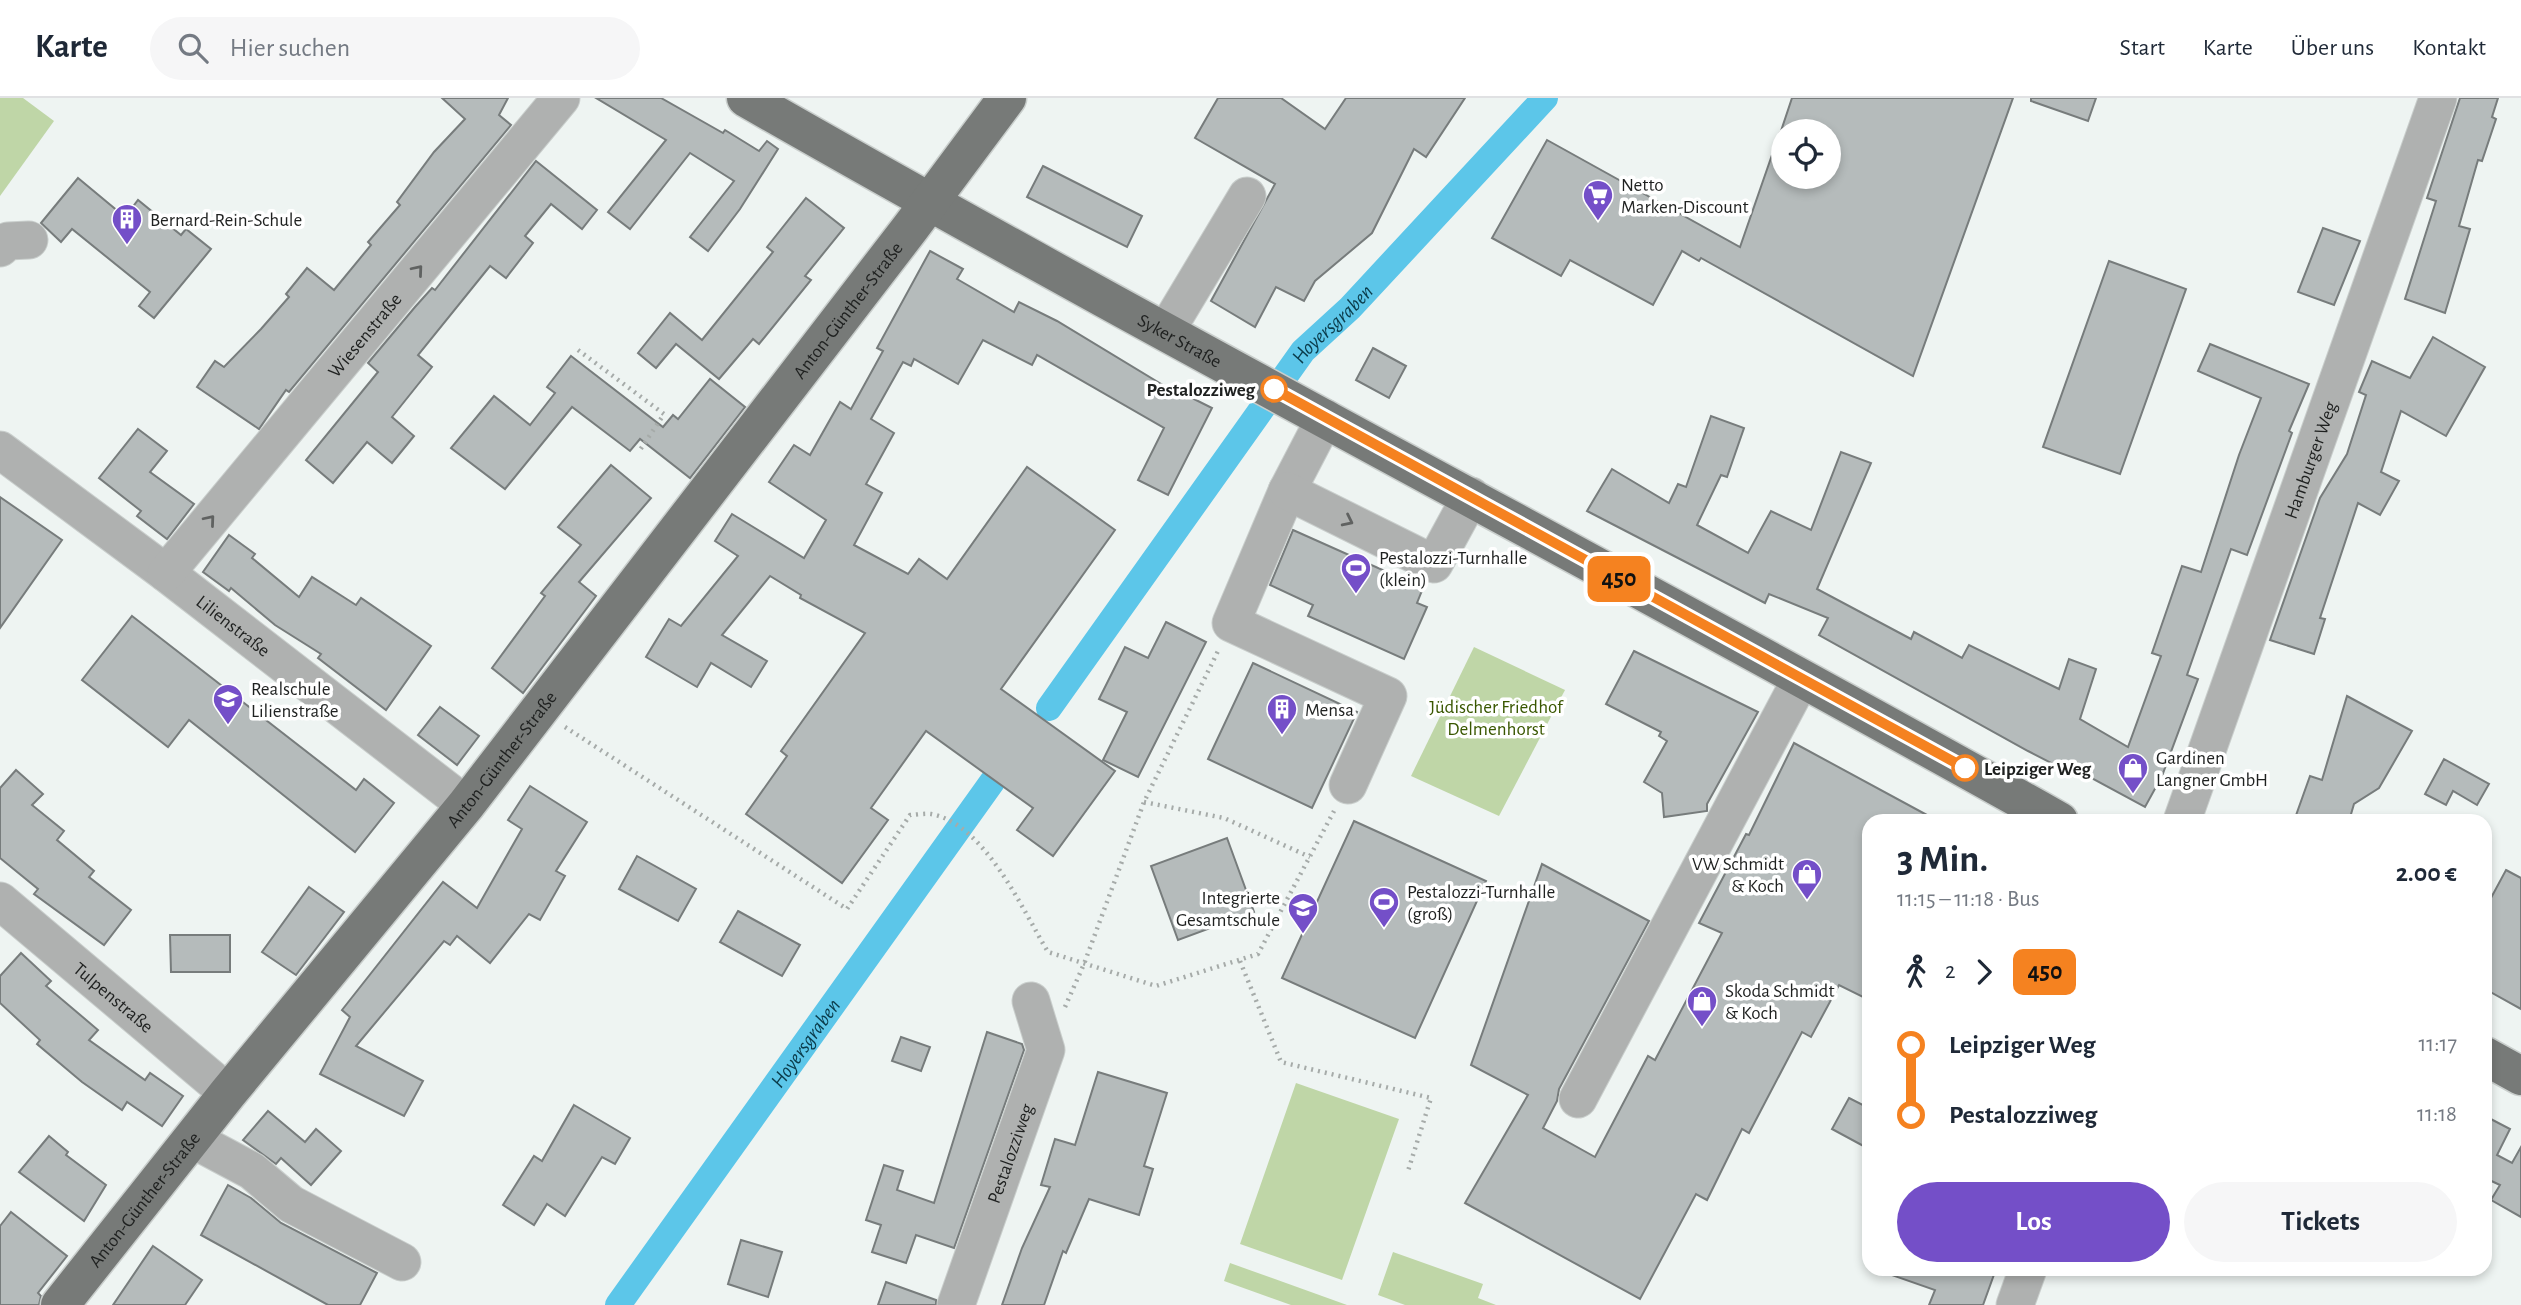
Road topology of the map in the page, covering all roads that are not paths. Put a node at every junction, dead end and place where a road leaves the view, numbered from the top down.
1 (561, 98) edge
2 (746, 98) edge
3 (1007, 98) edge
4 (2438, 98) edge
5 (1247, 196) dead end
6 (930, 203) junction
7 (1166, 331) junction
8 (1314, 412) junction
9 (0, 450) edge
10 (1287, 491) junction
11 (1471, 496) junction
12 (166, 573) junction
13 (1801, 679) junction
14 (1348, 785) road end
15 (466, 805) junction
16 (2046, 814) edge
17 (2184, 814) edge
18 (0, 901) edge
19 (1031, 1001) dead end
20 (2492, 1060) edge
21 (2521, 1076) edge
22 (228, 1093) junction
23 (1578, 1099) dead end
24 (192, 1139) junction
25 (402, 1262) dead end
26 (2025, 1276) edge
27 (60, 1305) edge
28 (956, 1305) edge
29 (2015, 1305) edge

12 -> 1 street, Wiesenstraße
2 - 6 main road, Syker Straße
3 - 6 main road, Anton-Günther-Straße
4 - 17 street, Hamburger Weg
5 - 7 street
6 - 7 main road, Syker Straße
6 - 15 main road, Anton-Günther-Straße
7 - 8 main road, Syker Straße
8 - 10 street
8 - 11 main road, Syker Straße
9 - 12 street, Lilienstraße
10 -> 11 street
10 - 14 street
11 - 13 main road, Syker Straße
12 - 15 street, Lilienstraße
13 - 16 main road, Syker Straße
13 - 23 street
15 - 22 main road, Anton-Günther-Straße
18 - 22 street, Tulpenstraße
19 - 28 street, Pestalozziweg
20 - 21 main road
22 - 24 main road, Anton-Günther-Straße
24 - 25 street
24 - 27 main road, Anton-Günther-Straße
26 - 29 street

